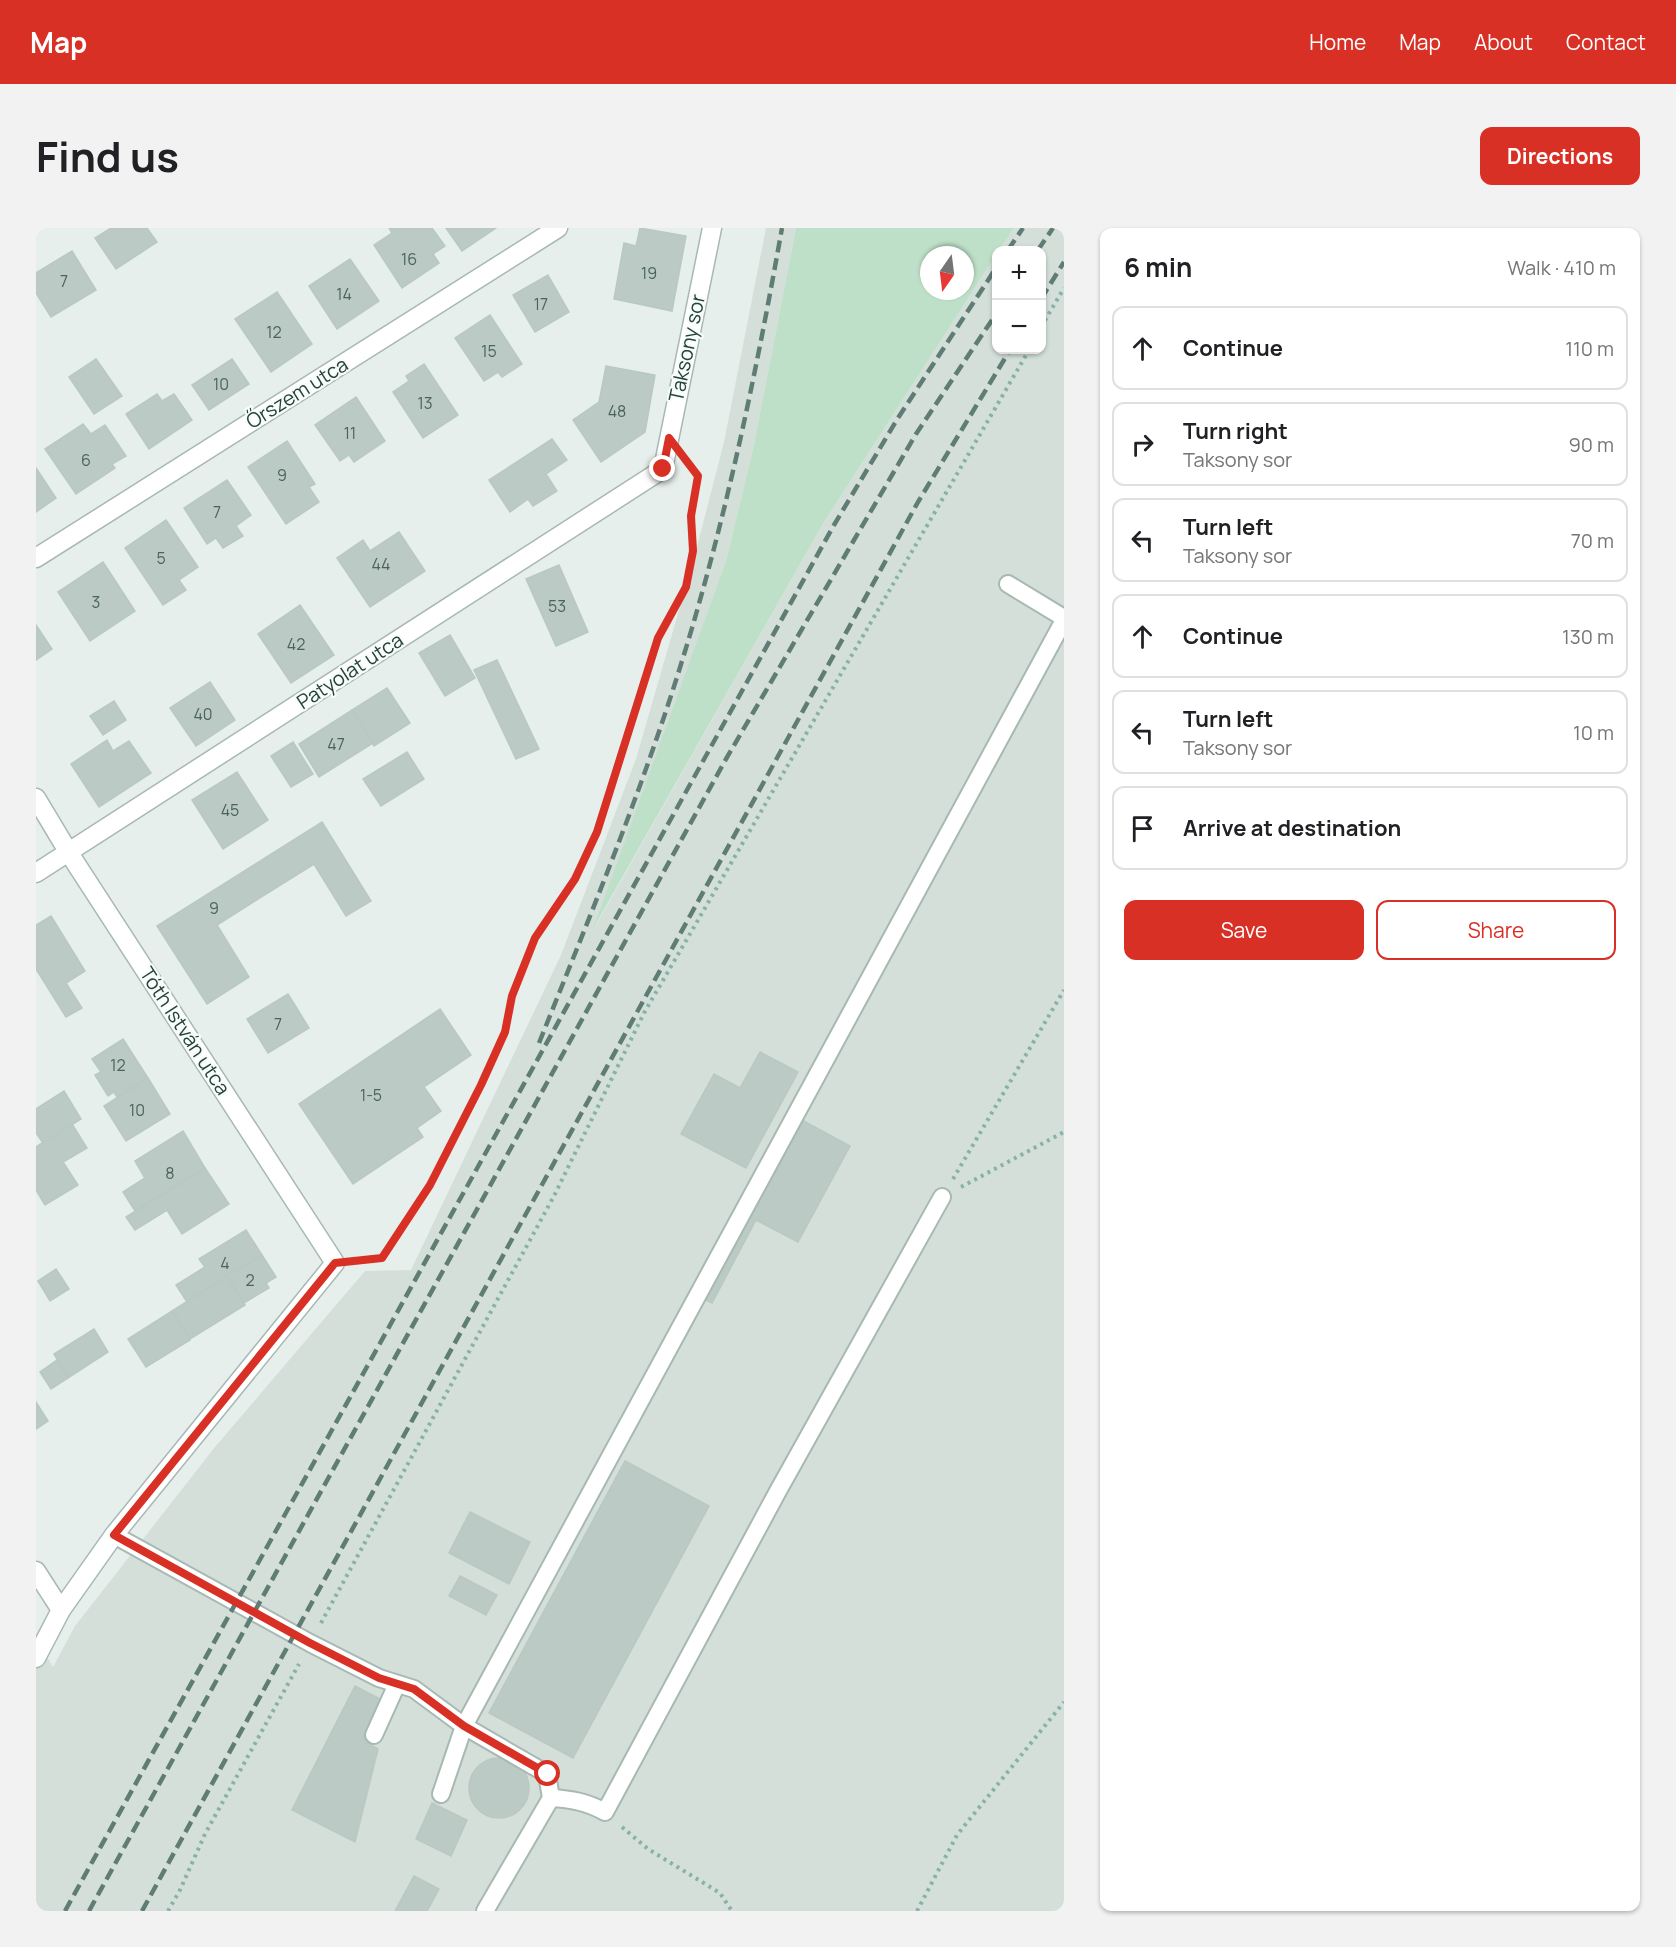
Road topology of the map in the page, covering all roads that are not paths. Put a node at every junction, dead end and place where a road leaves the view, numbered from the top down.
1 (558, 228) edge
2 (712, 228) edge
3 (663, 469) joint
4 (36, 558) edge
5 (1008, 584) dead end
6 (1064, 619) edge
7 (36, 798) edge
8 (69, 853) junction
9 (36, 873) edge
10 (942, 1197) road end
11 (114, 1535) junction
12 (36, 1570) edge
13 (61, 1610) junction
14 (36, 1658) edge
15 (397, 1684) junction
16 (464, 1726) junction
17 (374, 1735) dead end
18 (441, 1794) dead end
19 (551, 1798) junction
20 (484, 1911) edge

1 - 4 street, Őrszem utca
2 - 3 street, Taksony sor
3 - 8 street, Patyolat utca
5 - 6 lane
6 - 16 lane
7 - 8 street, Tóth István utca
8 - 9 street, Patyolat utca
8 - 11 street, Tóth István utca
10 - 19 lane
11 - 13 street
11 - 15 lane
12 - 13 street
13 - 14 street
15 - 16 lane
15 - 17 lane
16 - 18 lane
16 - 19 lane
19 - 20 lane

